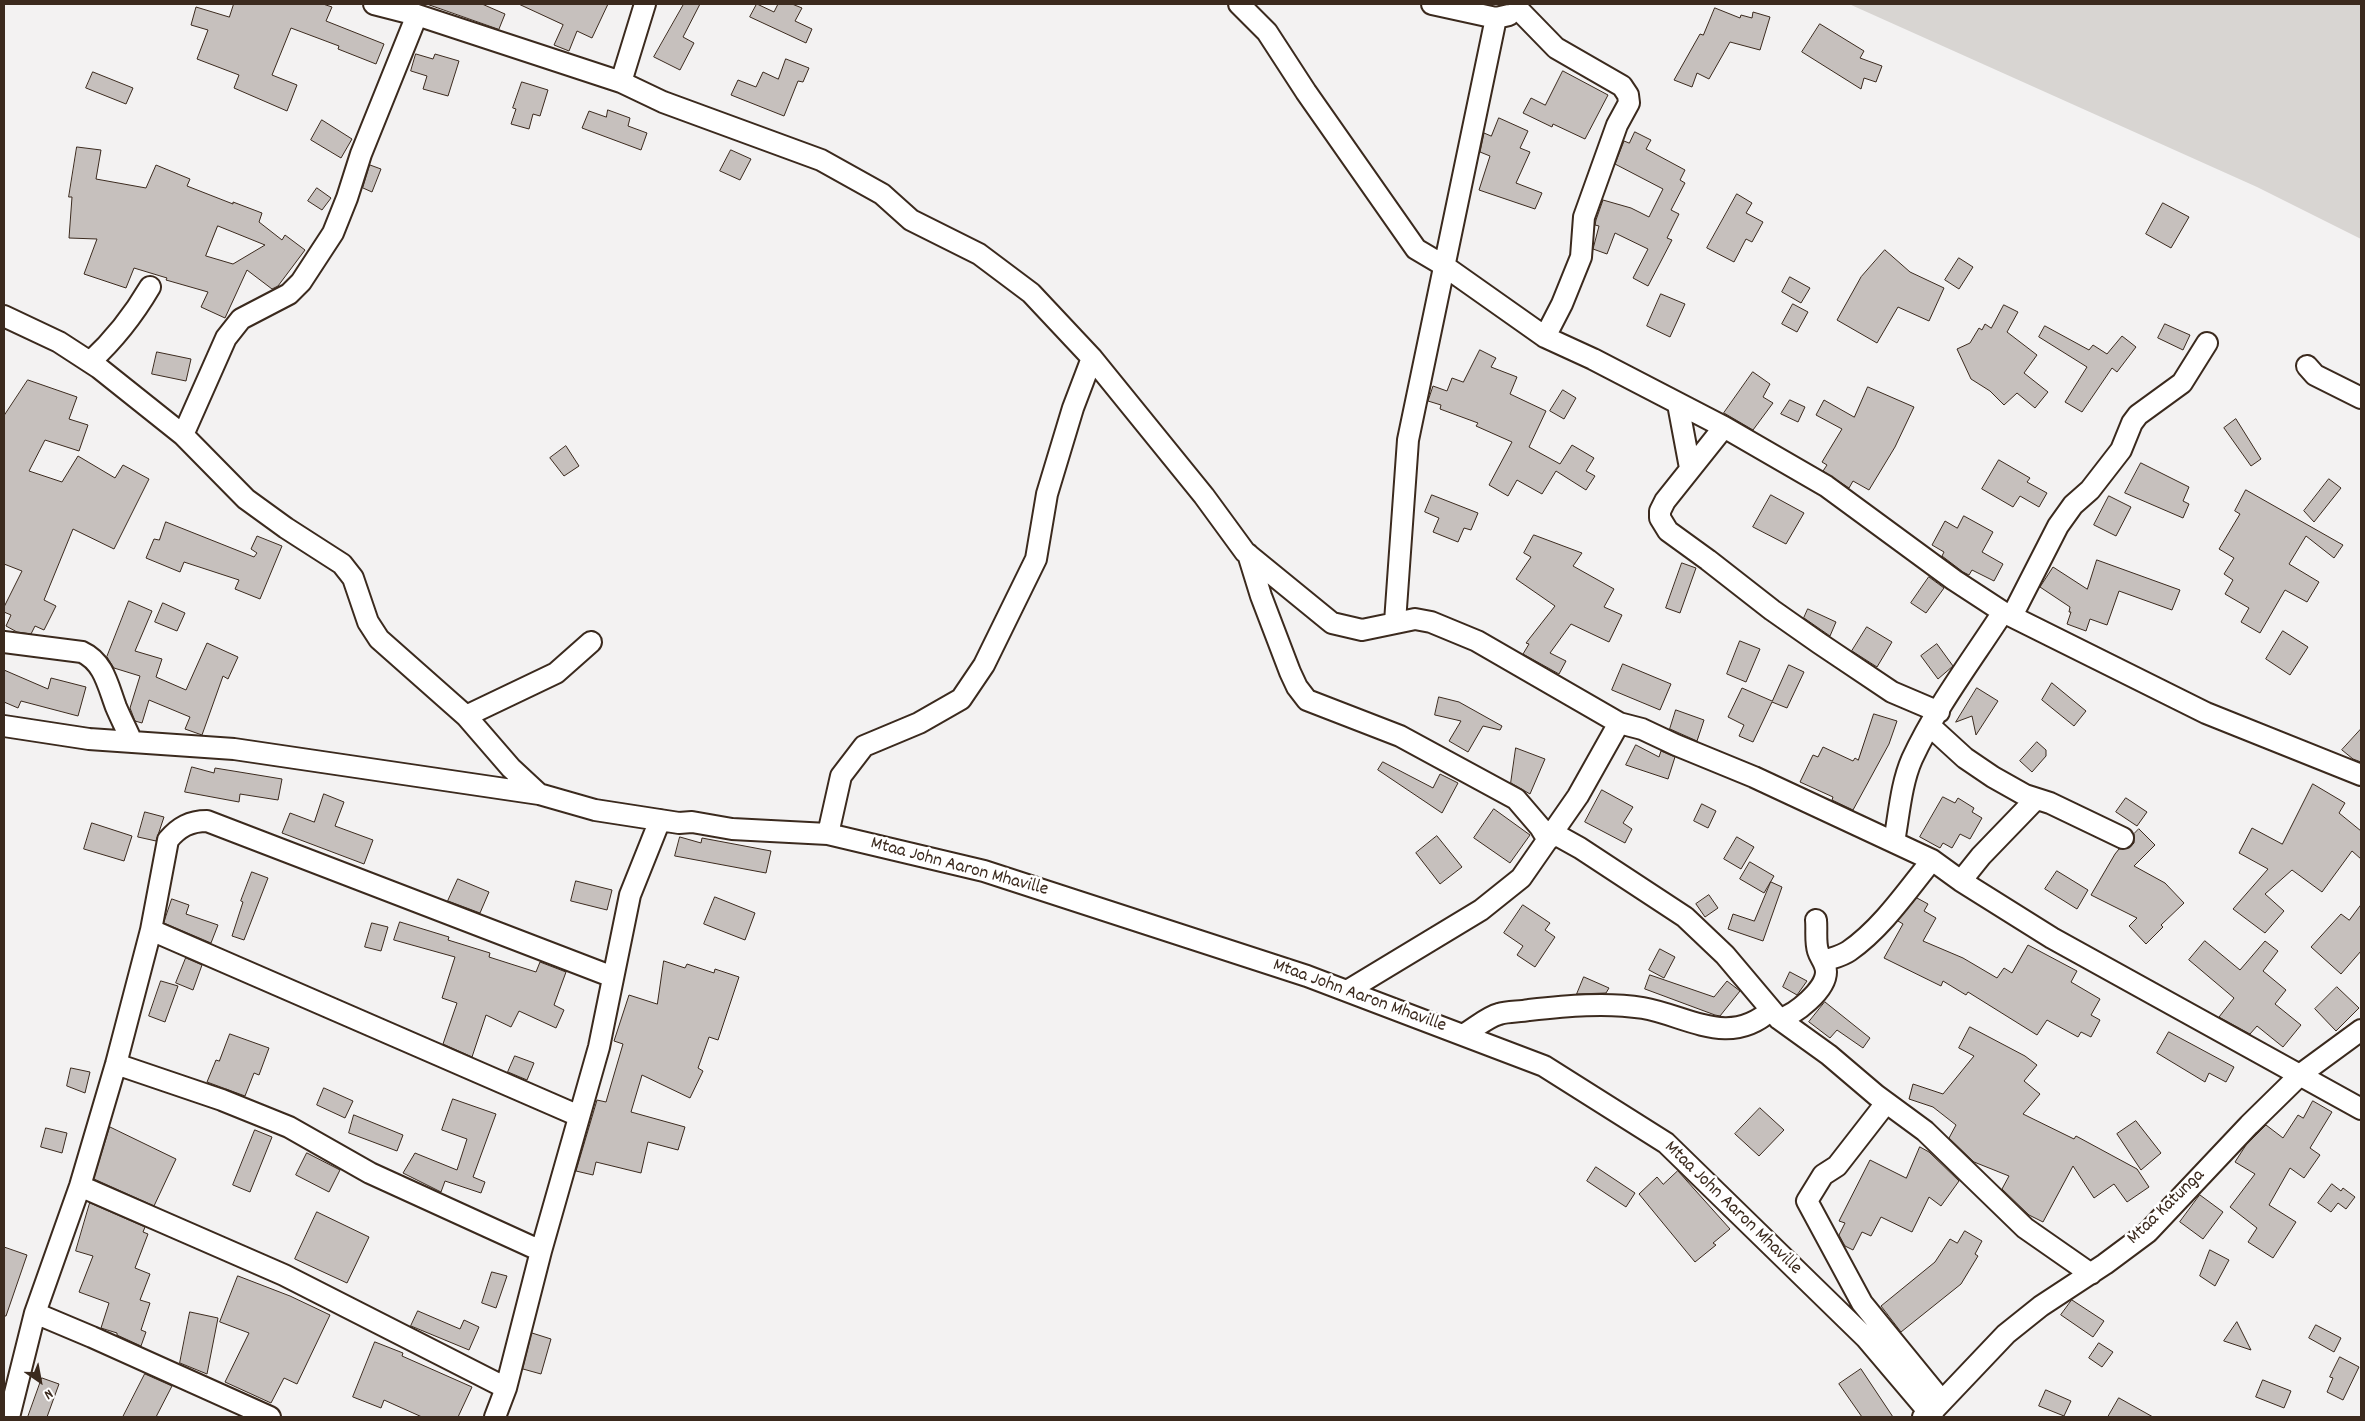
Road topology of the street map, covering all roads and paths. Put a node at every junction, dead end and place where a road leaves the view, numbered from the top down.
1 (374, 4) edge
2 (645, 4) edge
3 (1239, 4) edge
4 (1432, 4) edge
5 (1519, 6) edge
6 (422, 12) edge
7 (1496, 18) junction
8 (621, 82) junction
9 (1443, 265) junction
10 (150, 288) dead end
11 (4, 316) edge
12 (1545, 337) junction
13 (2208, 343) dead end
14 (1092, 358) junction
15 (90, 362) junction
16 (2307, 366) dead end
17 (2361, 398) edge
18 (1678, 404) junction
19 (1724, 427) junction
20 (184, 435) junction
21 (1690, 468) junction
22 (1248, 554) junction
23 (2007, 614) junction
24 (1396, 622) junction
25 (4, 642) edge
26 (591, 642) dead end
27 (466, 716) junction
28 (1934, 719) junction
29 (1619, 723) junction
30 (4, 726) edge
31 (132, 742) junction
32 (2361, 775) edge
33 (539, 794) junction
34 (2036, 799) junction
35 (660, 820) junction
36 (828, 834) junction
37 (1551, 837) junction
38 (2123, 838) dead end
39 (1894, 842) junction
40 (1932, 860) junction
41 (1961, 881) junction
42 (1816, 920) dead end
43 (151, 930) junction
44 (1824, 961) junction
45 (613, 977) junction
46 (1347, 991) junction
47 (1775, 1014) junction
48 (2361, 1030) edge
49 (1463, 1035) junction
50 (116, 1064) junction
51 (2301, 1074) junction
52 (1886, 1103) junction
53 (2361, 1109) edge
54 (579, 1116) junction
55 (80, 1186) junction
56 (541, 1251) junction
57 (2091, 1274) junction
58 (35, 1313) junction
59 (506, 1388) junction
60 (1932, 1412) edge
61 (9, 1417) edge
62 (270, 1417) edge
63 (495, 1417) edge

1 - 6 street
2 - 8 street
3 - 9 street
4 - 7 street
5 - 7 street
5 - 12 street
6 - 8 street
6 - 20 street
7 - 9 street
8 - 14 street
9 - 12 street
9 - 24 street
10 - 15 street
11 - 15 street
12 - 18 street
13 - 23 street
14 - 22 street
14 - 36 street
15 - 20 street
16 - 17 street
18 - 19 street
18 - 21 street
19 - 21 street
19 - 23 street
20 - 27 street
21 - 28 street
22 - 24 street
22 - 37 street
23 - 28 street
23 - 32 street
24 - 29 street
25 - 31 street
26 - 27 street
27 - 33 street
28 - 34 street
28 - 39 street
29 - 37 street
29 - 39 street
30 - 31 street, Mtaa John Aaron Mhaville
31 - 33 street, Mtaa John Aaron Mhaville
33 - 35 street, Mtaa John Aaron Mhaville
34 - 38 street
34 - 41 street
35 - 36 street, Mtaa John Aaron Mhaville
35 - 45 street
36 - 46 street, Mtaa John Aaron Mhaville
37 - 46 street
37 - 47 street
39 - 40 street
40 - 41 street
40 - 44 street
41 - 51 street
42 - 44 street
43 - 45 street
43 - 50 street
43 - 54 street
44 - 47 street
45 - 54 street
46 - 49 street, Mtaa John Aaron Mhaville
47 - 49 street
47 - 52 street
48 - 51 street, Mtaa Katunga
49 - 60 street, Mtaa John Aaron Mhaville
50 - 55 street
50 - 56 street
51 - 53 street
51 - 57 street, Mtaa Katunga
52 - 57 street
52 - 60 street
54 - 56 street
55 - 58 street
55 - 59 street
56 - 59 street
57 - 60 street, Mtaa Katunga
58 - 61 street
58 - 62 street
59 - 63 street

